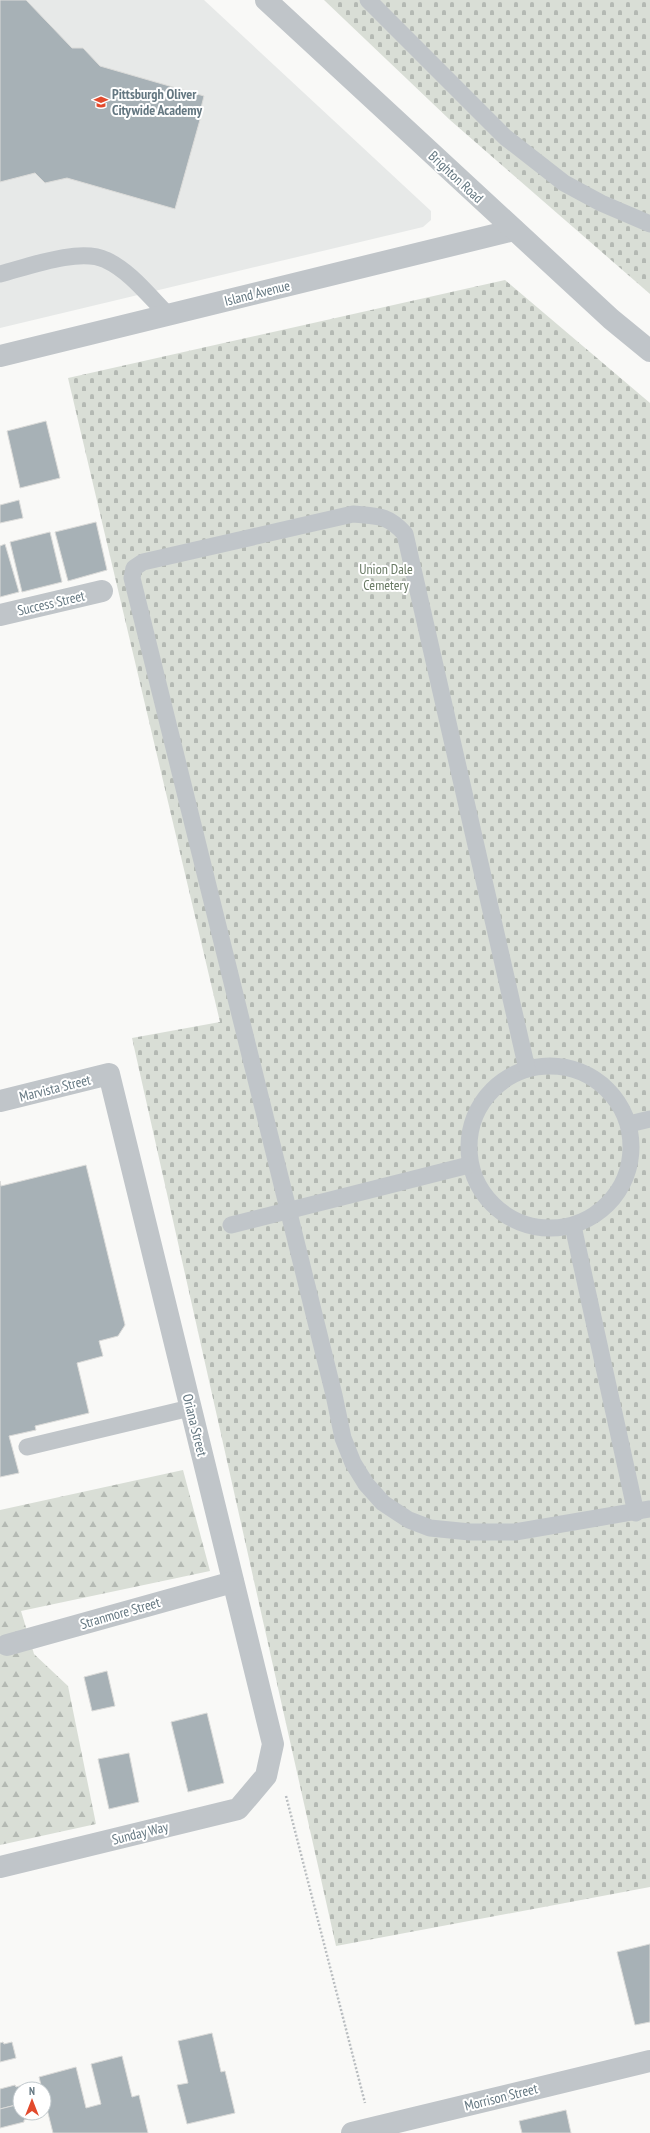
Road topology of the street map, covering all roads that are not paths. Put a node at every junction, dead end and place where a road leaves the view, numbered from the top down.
1 (266, 0) edge
2 (368, 0) edge
3 (650, 224) edge
4 (514, 230) junction
5 (0, 274) edge
6 (168, 315) junction
7 (650, 351) edge
8 (0, 356) edge
9 (102, 591) dead end
10 (0, 615) edge
11 (527, 1069) junction
12 (109, 1074) joint
13 (0, 1101) edge
14 (650, 1119) edge
15 (629, 1124) junction
16 (469, 1165) junction
17 (287, 1210) junction
18 (231, 1225) dead end
19 (573, 1226) junction
20 (190, 1408) junction
21 (27, 1447) dead end
22 (643, 1511) edge
23 (233, 1582) junction
24 (7, 1645) dead end
25 (266, 1776) joint
26 (0, 1867) edge
27 (650, 2060) edge
28 (365, 2131) edge

1 - 4 street, Brighton Road
2 - 3 lane
4 - 6 street, Island Avenue
4 - 7 street, Brighton Road
5 - 6 lane
6 - 8 street, Island Avenue
9 - 10 street, Success Street
11 - 15 lane
11 - 16 lane
11 - 17 lane
12 - 13 street, Marvista Street
12 - 20 street, Oriana Street
14 - 15 lane
15 - 19 lane
16 - 17 lane
16 - 19 lane
17 - 18 lane
17 - 22 lane
19 - 22 lane
20 - 21 lane
20 - 23 street, Oriana Street
23 - 24 street, Stranmore Street
23 - 25 street, Oriana Street
25 - 26 street, Sunday Way
27 - 28 street, Morrison Street

